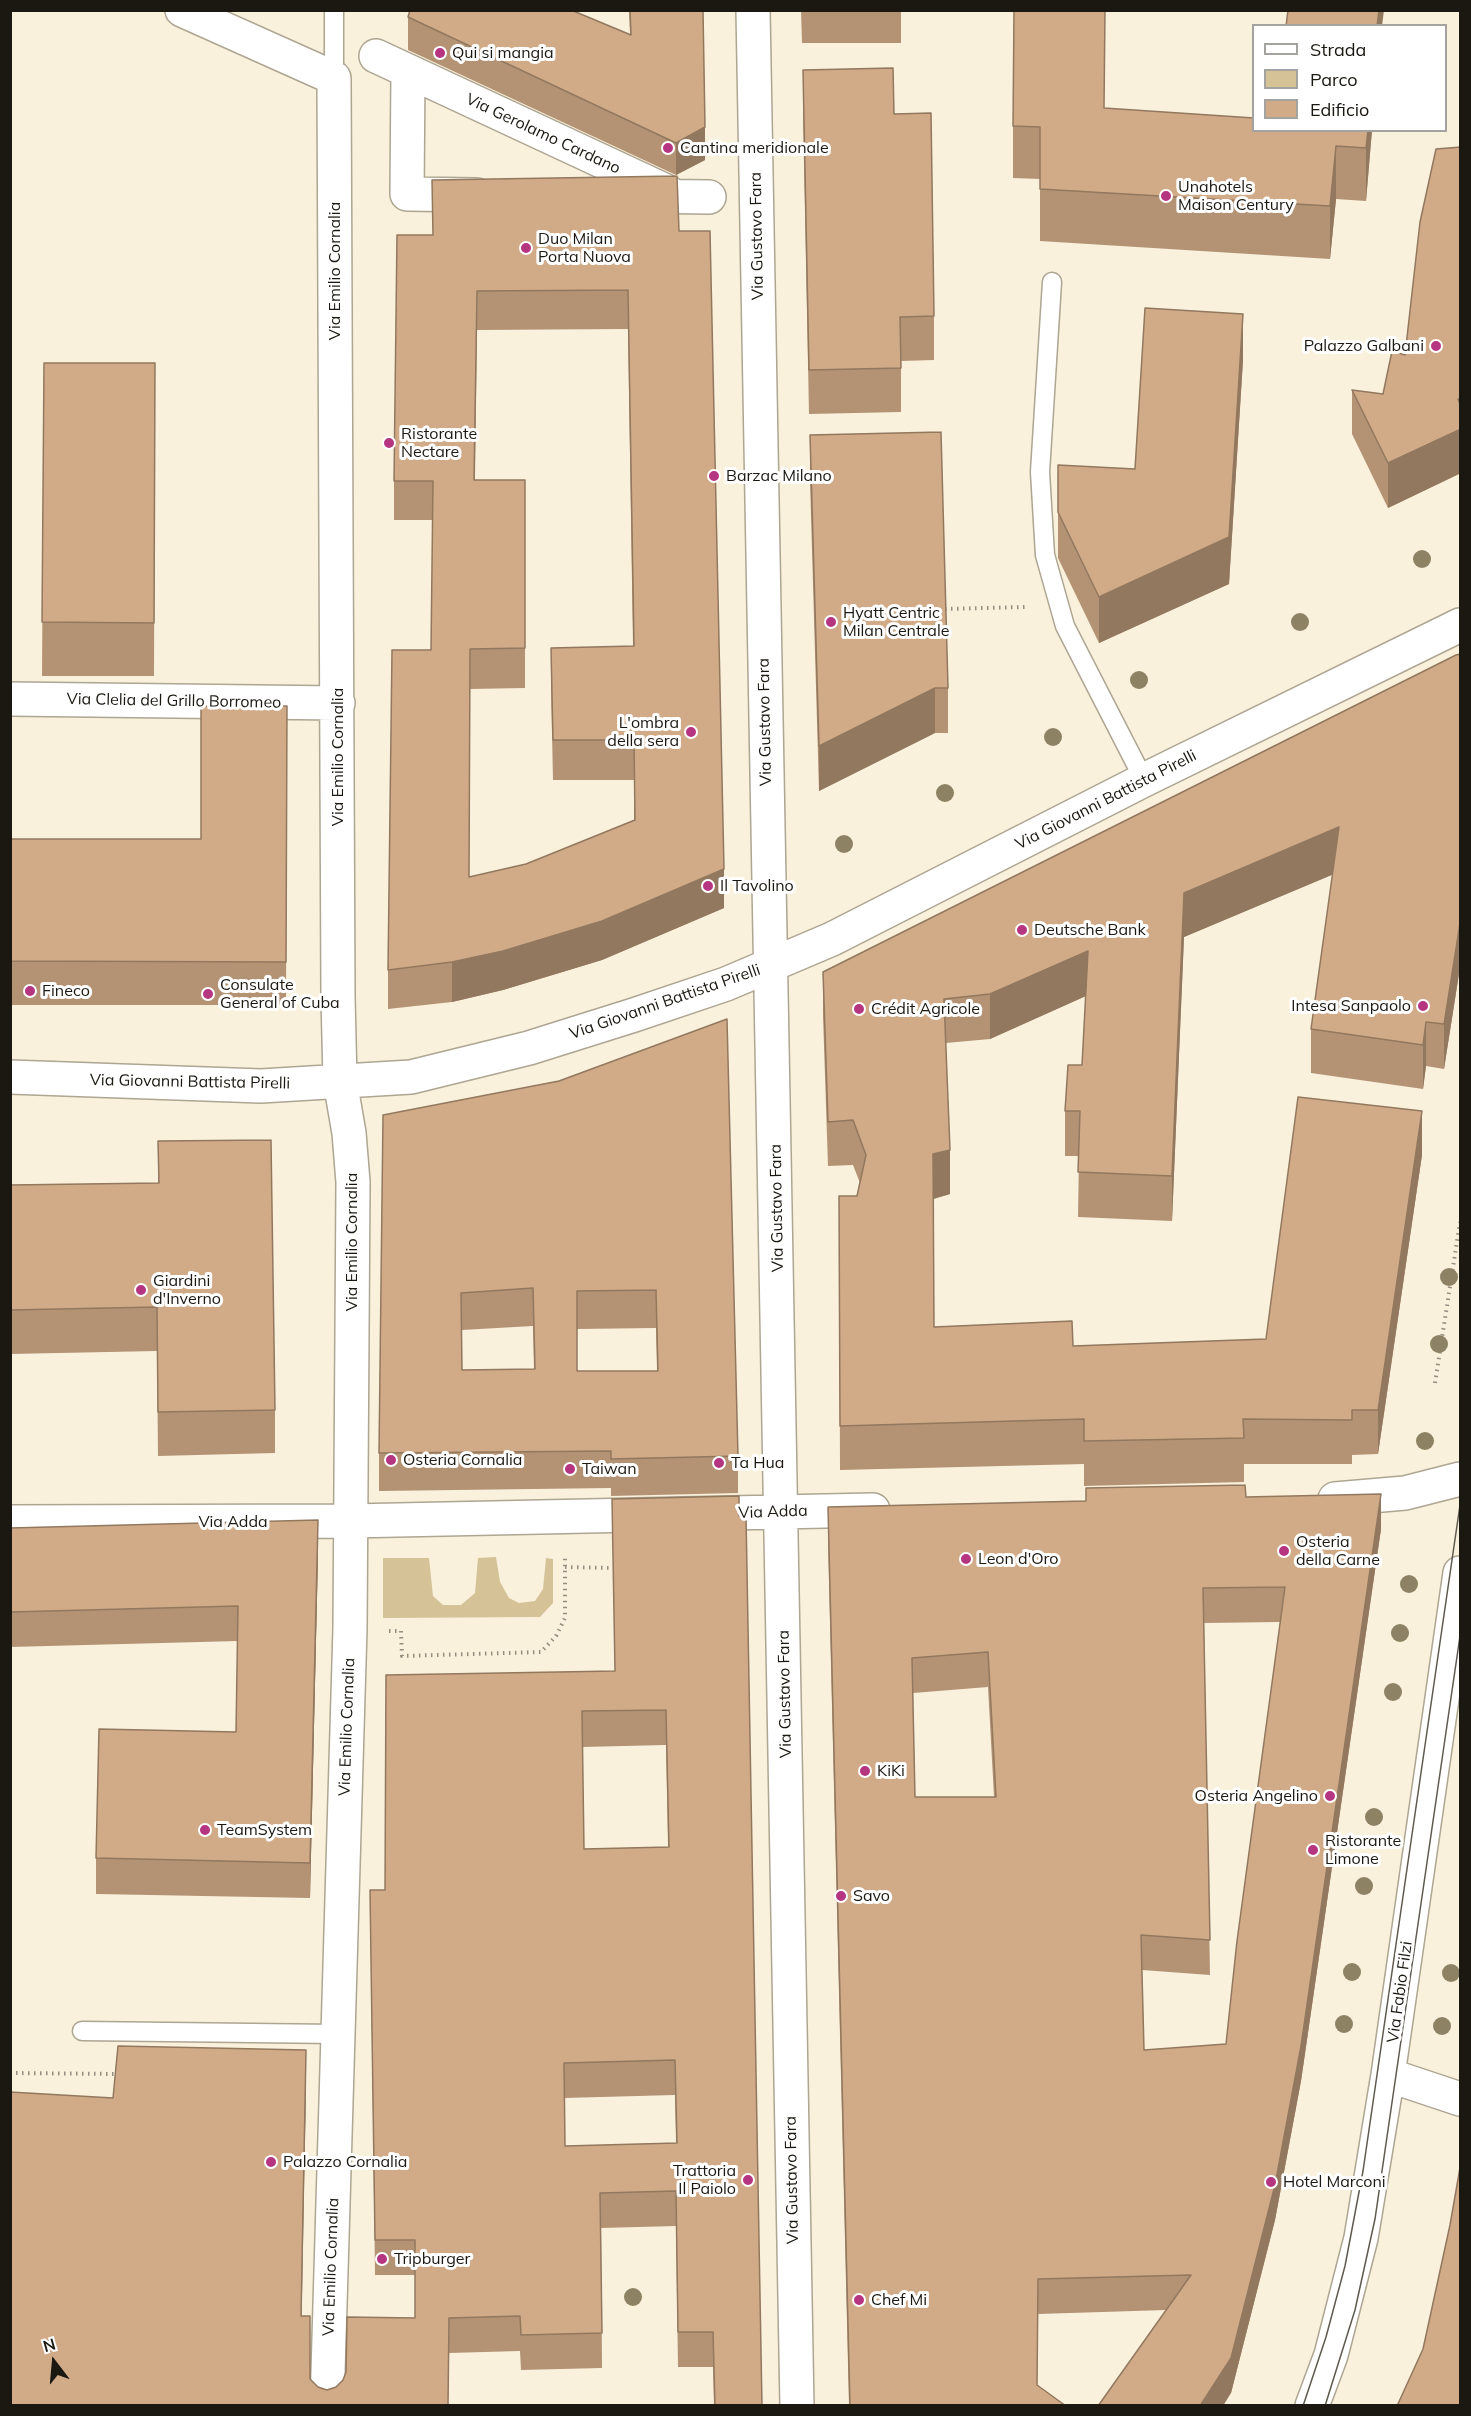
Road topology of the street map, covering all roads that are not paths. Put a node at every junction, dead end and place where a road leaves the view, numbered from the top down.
1 (182, 10) edge
2 (334, 10) edge
3 (753, 10) edge
4 (376, 56) dead end
5 (408, 72) junction
6 (334, 78) junction
7 (510, 195) edge
8 (600, 196) edge
9 (1052, 282) dead end
10 (1461, 625) edge
11 (10, 699) edge
12 (338, 703) junction
13 (1144, 780) junction
14 (770, 965) junction
15 (10, 1077) edge
16 (340, 1081) junction
17 (1461, 1479) edge
18 (1306, 1499) edge
19 (904, 1509) edge
20 (782, 1512) junction
21 (350, 1521) junction
22 (10, 1522) edge
23 (1461, 1573) edge
24 (82, 2031) dead end
25 (338, 2034) junction
26 (1388, 2075) junction
27 (1461, 2099) edge
28 (327, 2406) edge
29 (797, 2406) edge
30 (1312, 2406) edge

1 - 6 street
2 - 6 lane
3 - 14 street, Via Gustavo Fara
4 - 5 street, Via Gerolamo Cardano
5 - 7 street
5 - 8 street, Via Gerolamo Cardano
6 - 12 street, Via Emilio Cornalia
9 - 13 lane
10 - 13 street, Via Giovanni Battista Pirelli
11 - 12 street, Via Clelia del Grillo Borromeo
12 - 16 street, Via Emilio Cornalia
13 - 14 street, Via Giovanni Battista Pirelli
14 - 16 street, Via Giovanni Battista Pirelli
14 - 20 street, Via Gustavo Fara
15 - 16 street, Via Giovanni Battista Pirelli
16 - 21 street, Via Emilio Cornalia
17 - 18 street
19 - 20 street, Via Adda
20 - 21 street, Via Adda
20 - 29 street, Via Gustavo Fara
21 - 22 street, Via Adda
21 - 25 street, Via Emilio Cornalia
23 - 26 street, Via Fabio Filzi
24 - 25 lane
25 - 28 street, Via Emilio Cornalia
26 - 27 street
26 - 30 street, Via Fabio Filzi

